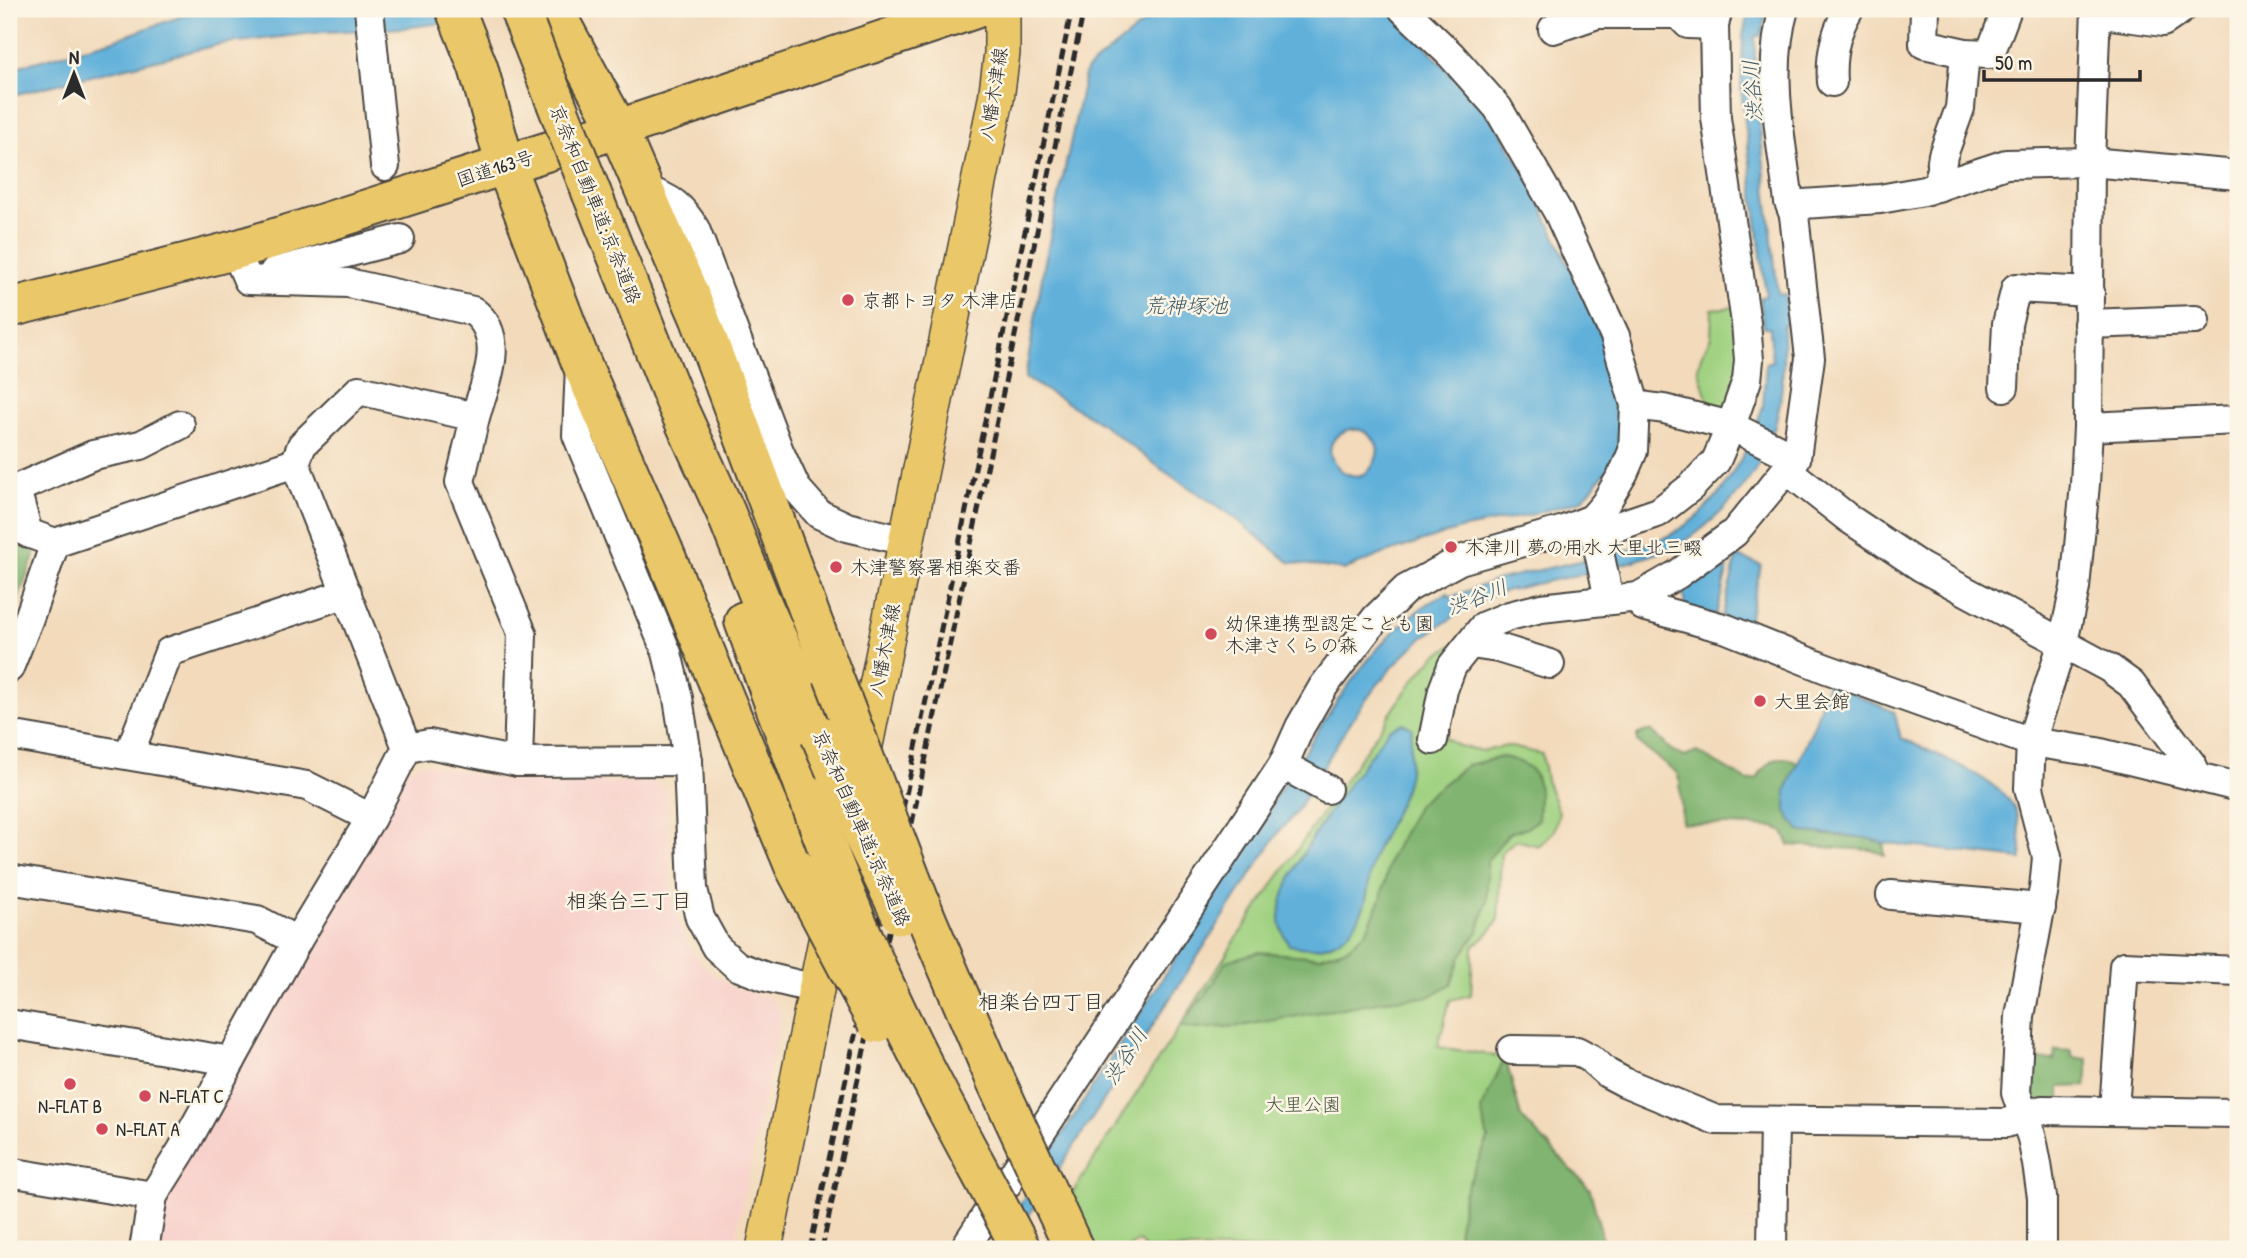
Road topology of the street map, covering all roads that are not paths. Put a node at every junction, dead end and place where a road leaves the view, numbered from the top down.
1 (369, 9) edge
2 (455, 9) edge
3 (519, 9) edge
4 (975, 9) edge
5 (1002, 9) edge
6 (1403, 9) edge
7 (1784, 9) edge
8 (1849, 9) edge
9 (1925, 9) edge
10 (2007, 9) edge
11 (2182, 9) edge
12 (2096, 11) edge
13 (1716, 17) edge
14 (560, 18) edge
15 (1553, 29) dead end
16 (1965, 53) junction
17 (577, 73) junction
18 (1832, 82) dead end
19 (483, 84) junction
20 (686, 105) junction
21 (618, 128) junction
22 (544, 151) junction
23 (2090, 162) junction
24 (385, 166) dead end
25 (2238, 175) edge
26 (644, 185) junction
27 (1938, 187) junction
28 (425, 190) junction
29 (1794, 215) junction
30 (532, 233) junction
31 (400, 239) dead end
32 (242, 265) junction
33 (2090, 292) junction
34 (9, 308) edge
35 (2195, 320) dead end
36 (2088, 324) junction
37 (580, 360) junction
38 (2004, 387) dead end
39 (674, 399) junction
40 (1635, 405) junction
41 (475, 417) junction
42 (2238, 420) edge
43 (180, 425) dead end
44 (2088, 427) junction
45 (1735, 428) junction
46 (1790, 461) junction
47 (295, 463) junction
48 (1595, 530) junction
49 (906, 541) junction
50 (55, 542) junction
51 (347, 593) junction
52 (1608, 593) junction
53 (1638, 597) junction
54 (2063, 642) junction
55 (1471, 644) junction
56 (1550, 664) dead end
57 (9, 667) edge
58 (9, 735) edge
59 (1433, 740) dead end
60 (2031, 741) junction
61 (407, 748) junction
62 (129, 754) junction
63 (688, 761) junction
64 (518, 762) junction
65 (1283, 765) junction
66 (2198, 777) junction
67 (2238, 787) edge
68 (1326, 789) dead end
69 (370, 818) junction
70 (9, 879) edge
71 (1891, 895) dead end
72 (2041, 908) junction
73 (297, 942) junction
74 (2238, 971) edge
75 (817, 989) junction
76 (9, 1024) edge
77 (1511, 1050) dead end
78 (231, 1061) junction
79 (2114, 1110) junction
80 (2238, 1113) edge
81 (2025, 1115) junction
82 (1774, 1121) junction
83 (9, 1172) edge
84 (153, 1196) junction
85 (144, 1249) edge
86 (764, 1249) edge
87 (964, 1249) edge
88 (1021, 1249) edge
89 (1064, 1249) edge
90 (1074, 1249) edge
91 (1772, 1249) edge
92 (2042, 1249) edge

1 - 24 street
2 - 19 highway
3 - 39 highway, 京奈和自動車道;京奈道路, bridge
4 - 20 highway, 国道163号
5 - 49 main road, 八幡木津線
6 - 40 street
7 - 29 street
8 - 18 street
9 - 16 street
10 - 16 street
11 - 12 street
12 - 23 street
13 - 15 street
13 - 45 street
14 - 17 highway
16 - 27 street
17 - 21 highway
17 - 22 highway
19 - 22 highway
19 - 28 highway
20 - 21 highway, 国道163号
20 - 26 highway
21 - 22 highway, 国道163号
21 - 26 highway
22 - 26 highway
22 - 28 highway, 国道163号
22 - 30 highway
22 - 30 highway
23 - 25 street
23 - 27 street
23 - 33 street
26 - 49 street
26 - 90 highway, bridge
27 - 29 street
28 - 30 highway
28 - 32 highway, 国道163号
29 - 46 street
30 - 37 highway
31 - 32 street
32 - 34 highway, 国道163号
32 - 41 street
33 - 36 street
33 - 38 street
35 - 36 street
36 - 44 street
37 - 63 street
37 - 88 highway, bridge
39 - 88 highway, 京奈和自動車道;京奈道路, bridge
39 - 89 highway, 京奈和自動車道;京奈道路, bridge
40 - 45 street
40 - 48 street
41 - 47 street
41 - 64 street
42 - 44 street
43 - 50 street
44 - 54 street
45 - 46 street
45 - 48 street
46 - 53 street
46 - 54 street
47 - 50 street
47 - 51 street
48 - 52 street
48 - 65 street
49 - 75 main road, 八幡木津線
50 - 57 street
51 - 61 street
51 - 62 street
52 - 53 street
52 - 55 street
53 - 60 street
54 - 60 street
54 - 66 street
55 - 56 street
55 - 59 street
58 - 62 street
60 - 66 street
60 - 72 street
61 - 64 street
61 - 69 street
62 - 69 street
63 - 64 street
63 - 75 street
65 - 68 street
65 - 87 street
66 - 67 street
69 - 73 street
70 - 73 street
71 - 72 street
72 - 81 street
73 - 78 street
74 - 79 street
75 - 86 main road, 八幡木津線
76 - 78 street
77 - 82 street
78 - 84 street
79 - 80 street
79 - 81 street
81 - 82 street
81 - 92 street
82 - 91 street
83 - 84 street
84 - 85 street

